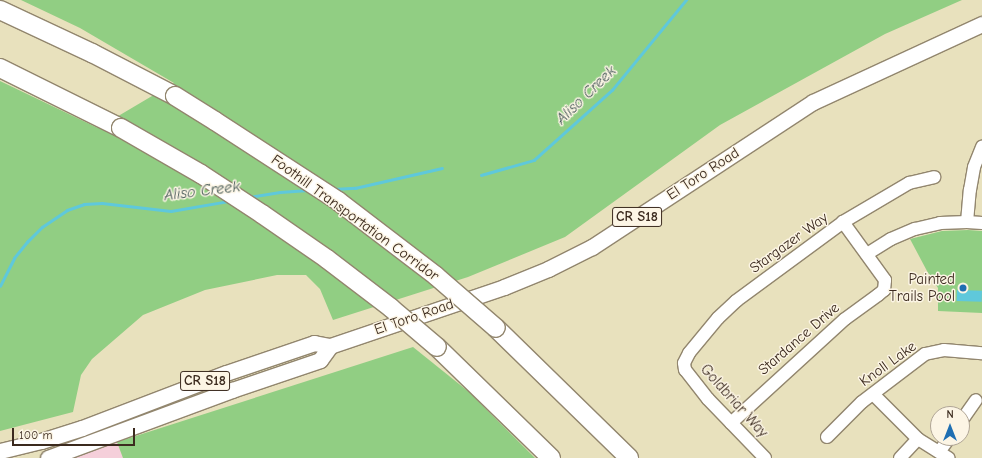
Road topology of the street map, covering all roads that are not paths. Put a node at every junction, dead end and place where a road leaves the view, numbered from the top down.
1 (0, 10) edge
2 (978, 28) edge
3 (0, 68) edge
4 (982, 148) edge
5 (934, 177) dead end
6 (843, 222) junction
7 (967, 222) junction
8 (982, 224) edge
9 (867, 254) junction
10 (330, 346) junction
11 (982, 353) edge
12 (684, 363) joint
13 (873, 394) junction
14 (976, 400) dead end
15 (970, 409) edge
16 (730, 423) junction
17 (827, 438) dead end
18 (918, 439) junction
19 (0, 451) edge
20 (943, 455) edge
21 (48, 458) edge
22 (551, 458) edge
23 (628, 458) edge
24 (765, 458) edge
25 (900, 458) edge

1 - 23 highway, Foothill Transportation Corridor, bridge
2 - 10 main road, El Toro Road / CR S18
3 - 22 highway, bridge
4 - 7 street
5 - 6 street, Stargazer Way
6 - 9 street
6 - 12 street, Stargazer Way
7 - 8 street
7 - 9 street
9 - 16 street, Stardance Drive
10 - 19 main road, El Toro Road / CR S18
10 - 21 main road, CR S18
11 - 13 street, Knoll Lake
12 - 16 street, Goldbriar Way
13 - 17 street, Knoll Lake
13 - 18 street
14 - 15 street
16 - 24 street, Goldbriar Way
18 - 20 street
18 - 25 street

